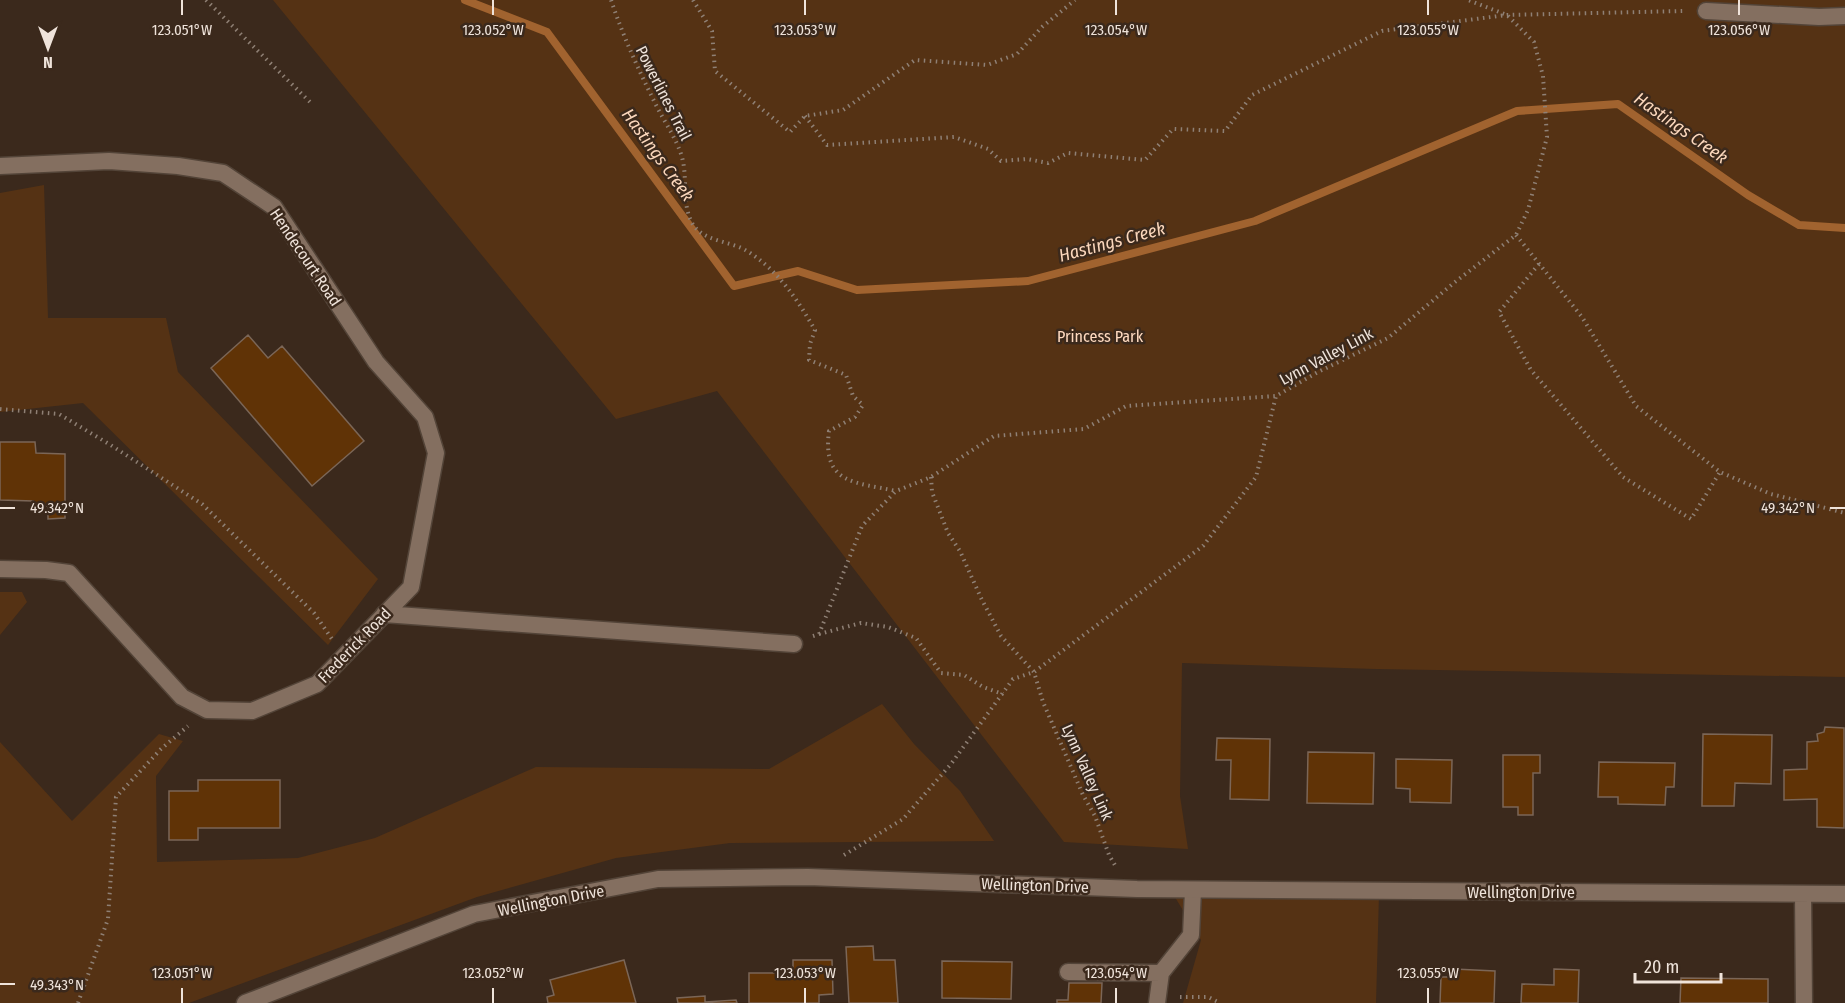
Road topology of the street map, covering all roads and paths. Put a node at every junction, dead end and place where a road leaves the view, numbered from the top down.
1 (206, 0) edge
2 (611, 0) edge
3 (693, 0) edge
4 (1075, 0) edge
5 (1468, 0) edge
6 (1706, 11) joint
7 (1508, 15) junction
8 (1845, 15) edge
9 (312, 102) dead end
10 (805, 116) junction
11 (0, 166) edge
12 (1516, 235) junction
13 (1539, 264) junction
14 (1276, 396) junction
15 (0, 409) edge
16 (424, 417) joint
17 (1720, 472) junction
18 (931, 477) junction
19 (896, 490) junction
20 (1845, 513) edge
21 (0, 569) edge
22 (384, 614) junction
23 (819, 634) junction
24 (794, 644) joint
25 (344, 656) junction
26 (1034, 672) junction
27 (1003, 694) junction
28 (207, 710) junction
29 (808, 877) junction
30 (1137, 890) junction
31 (1193, 890) junction
32 (1803, 894) junction
33 (1845, 894) edge
34 (1068, 972) dead end
35 (1161, 973) junction
36 (1157, 1000) edge
37 (78, 1003) edge
38 (245, 1003) edge
39 (1220, 1003) edge
40 (1804, 1003) edge

1 - 9 path
2 - 19 path, Powerlines Trail
3 - 10 path
4 - 10 path
5 - 7 path, Lynn Valley Link
6 - 7 path
6 - 8 street
7 - 10 path
7 - 12 path, Lynn Valley Link
11 - 16 street, Hendecourt Road
12 - 13 path
12 - 14 path, Lynn Valley Link
13 - 17 path
13 - 17 path
14 - 18 path
14 - 26 path, Lynn Valley Link
15 - 25 path
16 - 22 street, Frederick Road
17 - 20 path
18 - 19 path
18 - 26 path
19 - 23 path
21 - 28 street, Frederick Road
22 - 24 street
22 - 25 street, Frederick Road
23 - 24 path
23 - 27 path
25 - 28 street, Frederick Road
26 - 27 path
26 - 30 path, Lynn Valley Link
27 - 29 path
28 - 37 path
29 - 30 street, Wellington Drive
29 - 38 street, Wellington Drive
30 - 31 street, Wellington Drive
31 - 32 street, Wellington Drive
31 - 35 street
32 - 33 street, Wellington Drive
32 - 40 street
34 - 35 street
35 - 36 street
36 - 39 path

